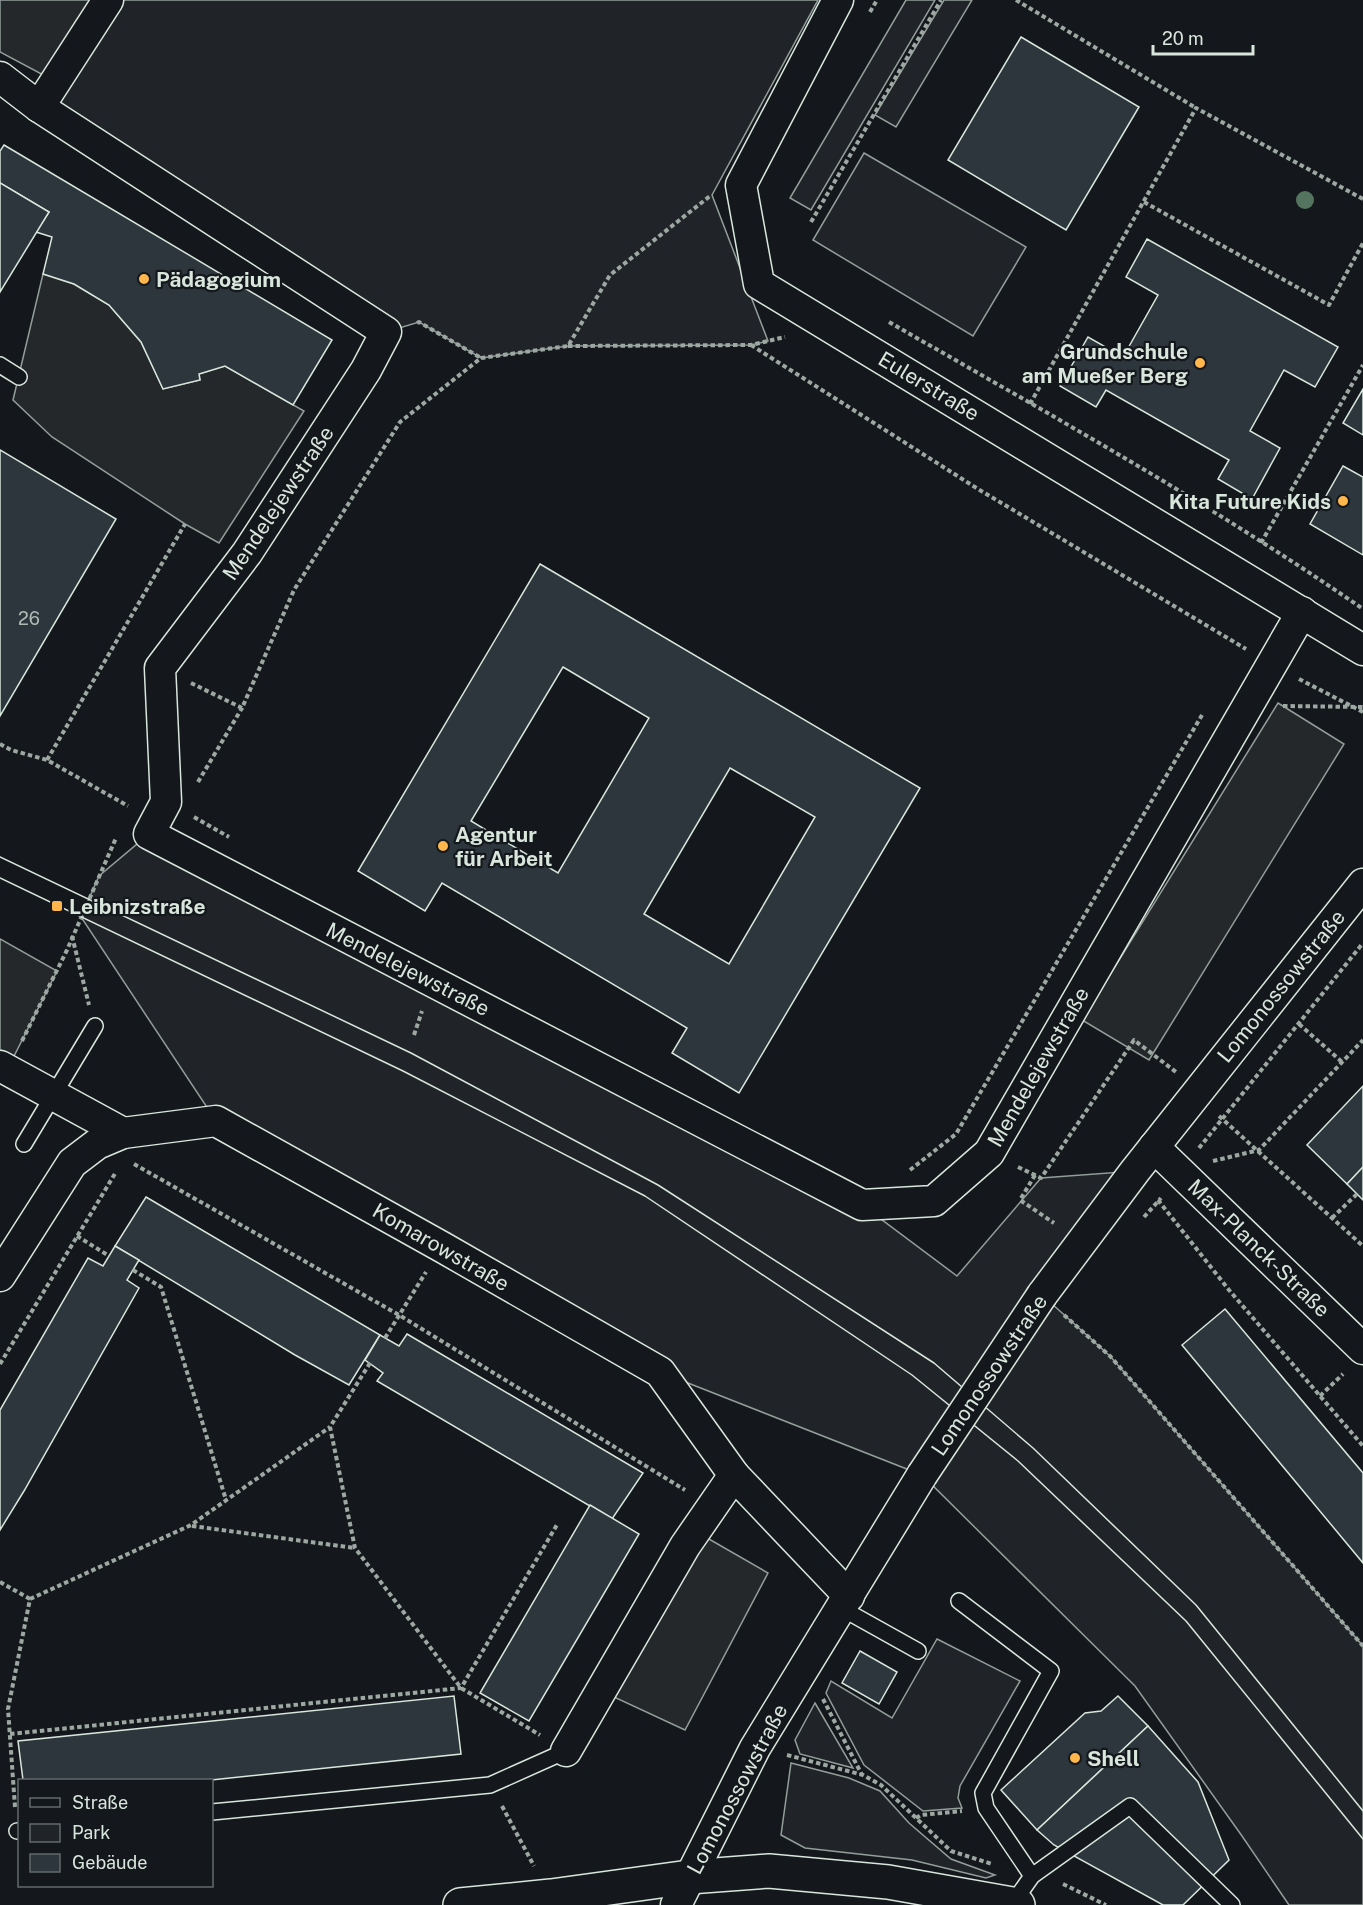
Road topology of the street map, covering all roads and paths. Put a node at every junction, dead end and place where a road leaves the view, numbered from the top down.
1 (108, 0) edge
2 (838, 0) edge
3 (941, 0) edge
4 (1016, 0) edge
5 (0, 77) edge
6 (39, 107) junction
7 (1196, 108) junction
8 (1363, 199) edge
9 (1144, 201) junction
10 (811, 222) dead end
11 (1363, 243) edge
12 (610, 275) dead end
13 (888, 321) dead end
14 (829, 326) junction
15 (386, 332) junction
16 (751, 345) junction
17 (568, 346) junction
18 (481, 358) junction
19 (0, 365) edge
20 (1363, 365) edge
21 (19, 377) dead end
22 (1031, 403) junction
23 (1012, 436) junction
24 (185, 524) dead end
25 (1262, 542) junction
26 (1242, 575) junction
27 (1363, 609) edge
28 (1302, 612) junction
29 (1363, 650) edge
30 (1238, 658) dead end
31 (160, 668) junction
32 (1248, 705) junction
33 (1207, 707) dead end
34 (1363, 707) edge
35 (242, 708) junction
36 (1356, 708) junction
37 (1363, 712) edge
38 (0, 744) edge
39 (47, 760) junction
40 (174, 806) junction
41 (121, 828) dead end
42 (231, 838) dead end
43 (1363, 884) edge
44 (72, 935) junction
45 (1363, 943) edge
46 (1299, 1024) junction
47 (94, 1026) joint
48 (1363, 1040) edge
49 (1342, 1062) junction
50 (1172, 1067) dead end
51 (3, 1068) edge
52 (54, 1095) junction
53 (1221, 1118) dead end
54 (24, 1144) dead end
55 (115, 1145) junction
56 (1154, 1147) junction
57 (1259, 1150) junction
58 (909, 1170) dead end
59 (1135, 1172) junction
60 (1180, 1173) junction
61 (1035, 1175) dead end
62 (1041, 1178) dead end
63 (1357, 1194) dead end
64 (1158, 1201) junction
65 (1143, 1218) dead end
66 (1332, 1218) junction
67 (1054, 1223) dead end
68 (77, 1236) junction
69 (1363, 1246) edge
70 (442, 1247) junction
71 (109, 1256) dead end
72 (133, 1270) dead end
73 (0, 1276) edge
74 (1042, 1295) junction
75 (399, 1315) junction
76 (385, 1338) dead end
77 (1363, 1349) edge
78 (369, 1363) dead end
79 (0, 1365) edge
80 (330, 1427) junction
81 (1363, 1446) edge
82 (734, 1475) junction
83 (226, 1500) junction
84 (712, 1507) junction
85 (558, 1523) dead end
86 (191, 1525) junction
87 (355, 1548) junction
88 (0, 1582) edge
89 (30, 1599) junction
90 (959, 1601) dead end
91 (845, 1602) junction
92 (1363, 1646) edge
93 (918, 1651) dead end
94 (806, 1665) junction
95 (461, 1688) junction
96 (10, 1734) junction
97 (567, 1751) junction
98 (781, 1753) dead end
99 (863, 1775) junction
100 (490, 1785) junction
101 (986, 1808) junction
102 (213, 1812) edge
103 (18, 1831) edge
104 (682, 1891) edge
105 (1021, 1895) edge
106 (551, 1896) junction
107 (460, 1905) edge
108 (1232, 1905) edge

1 - 6 street
2 - 14 street, Eulerstraße
3 - 10 path
4 - 7 path
5 - 6 street
6 - 15 street
7 - 8 path
7 - 9 path
9 - 11 path
9 - 22 path
12 - 17 path
13 - 22 path
14 - 16 path
14 - 23 street, Eulerstraße
15 - 18 path
15 - 31 street, Mendelejewstraße
16 - 17 path
16 - 30 path
17 - 18 path
18 - 35 path
19 - 21 lane
20 - 25 path
22 - 23 path
22 - 25 path
23 - 26 street, Eulerstraße
24 - 39 path
25 - 26 path
25 - 27 path
26 - 28 street, Eulerstraße
28 - 29 street, Eulerstraße
28 - 32 street, Mendelejewstraße
31 - 35 path
31 - 40 street
32 - 36 path
32 - 40 street, Mendelejewstraße
33 - 58 path
34 - 36 path
35 - 40 path
36 - 37 path
38 - 39 path
39 - 40 path
40 - 42 path
41 - 44 path
43 - 56 street, Lomonossowstraße
44 - 47 path
44 - 51 path
45 - 46 path
46 - 49 path
46 - 53 path
47 - 52 lane
48 - 49 path
49 - 57 path
50 - 62 path
51 - 52 street
52 - 54 lane
52 - 55 street
55 - 68 path
55 - 70 street, Komarowstraße
55 - 73 street, Komarowstraße
55 - 75 path
56 - 59 street, Lomonossowstraße
56 - 60 street, Max-Planck-Straße
57 - 60 path
57 - 66 path
59 - 64 path
59 - 74 street, Lomonossowstraße
60 - 64 path
60 - 77 street, Max-Planck-Straße
61 - 67 path
63 - 66 path
64 - 65 path
64 - 81 path
66 - 69 path
68 - 71 path
68 - 79 path
70 - 75 path
70 - 82 street, Komarowstraße
72 - 83 path
74 - 91 street, Lomonossowstraße, bridge
74 - 92 path
75 - 76 path
75 - 84 path
78 - 80 path
80 - 83 path
80 - 87 path
82 - 84 street
82 - 91 street, Komarowstraße
83 - 86 path
84 - 97 street
85 - 95 path
86 - 87 path
86 - 89 path
87 - 95 path
88 - 89 path
89 - 96 path
90 - 101 lane
91 - 93 lane
91 - 94 street, Lomonossowstraße
94 - 99 path
94 - 104 street, Lomonossowstraße
95 - 96 path
95 - 97 path
96 - 103 path
97 - 100 lane
98 - 99 path
99 - 101 path
100 - 102 lane
100 - 106 path
101 - 105 lane
104 - 105 street
104 - 106 street
105 - 108 lane
106 - 107 street

